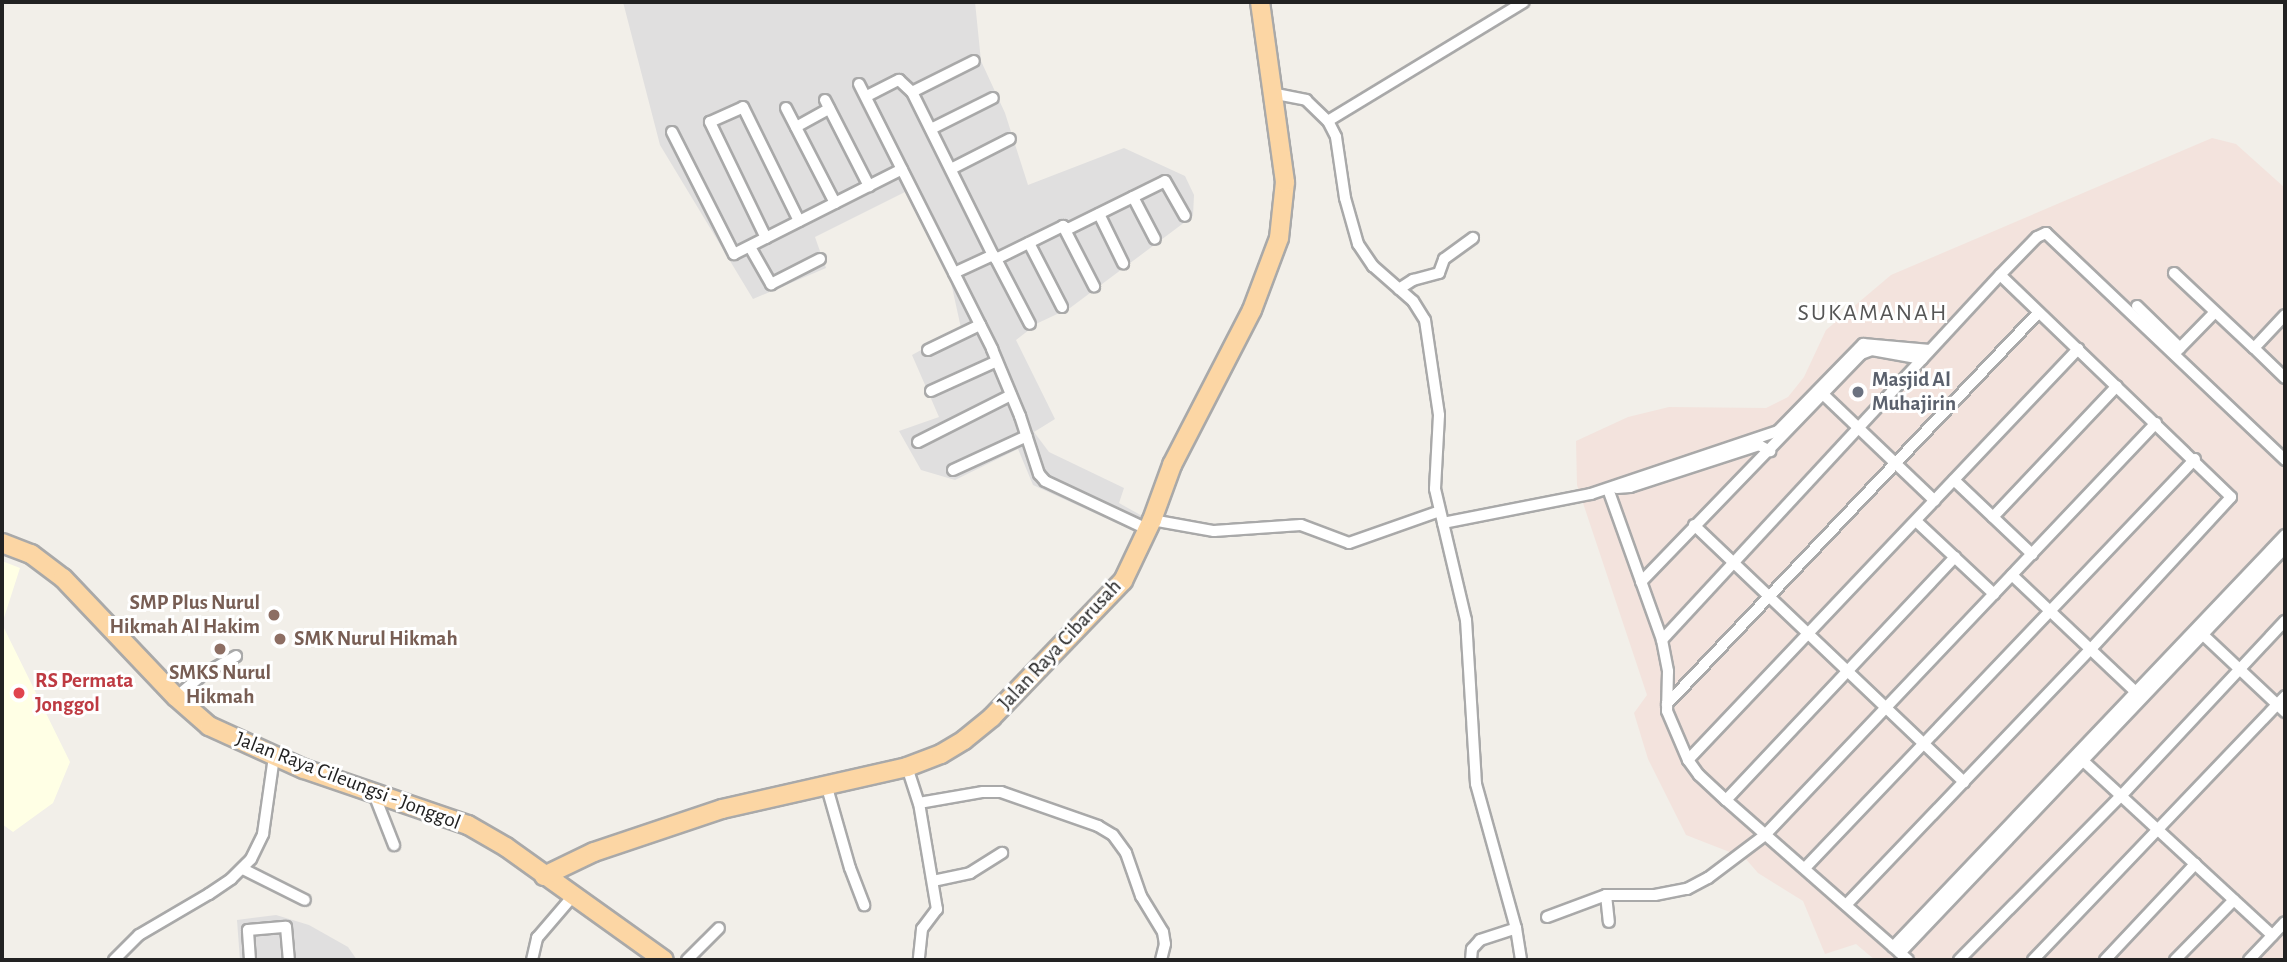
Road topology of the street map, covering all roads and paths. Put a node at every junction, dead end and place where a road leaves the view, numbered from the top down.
1 (1260, 2) edge
2 (1524, 2) edge
3 (974, 61) dead end
4 (859, 84) dead end
5 (912, 92) junction
6 (1271, 93) junction
7 (867, 96) junction
8 (993, 98) dead end
9 (786, 108) dead end
10 (1328, 121) junction
11 (796, 127) junction
12 (931, 129) junction
13 (672, 132) dead end
14 (1010, 139) dead end
15 (902, 169) junction
16 (951, 169) junction
17 (869, 186) junction
18 (1133, 197) junction
19 (835, 203) junction
20 (1098, 214) junction
21 (1185, 216) dead end
22 (799, 221) junction
23 (1063, 226) junction
24 (766, 238) junction
25 (1473, 238) dead end
26 (1156, 239) dead end
27 (1029, 243) junction
28 (750, 247) junction
29 (995, 257) junction
30 (820, 259) dead end
31 (1123, 263) dead end
32 (954, 273) junction
33 (2174, 273) dead end
34 (2000, 275) junction
35 (1094, 286) dead end
36 (1399, 289) junction
37 (2137, 306) dead end
38 (1062, 307) dead end
39 (2039, 312) junction
40 (2215, 312) junction
41 (2285, 315) edge
42 (1030, 324) dead end
43 (980, 325) junction
44 (2254, 348) junction
45 (2078, 349) junction
46 (2177, 350) junction
47 (928, 351) dead end
48 (1926, 354) junction
49 (996, 361) junction
50 (2285, 377) edge
51 (2117, 386) junction
52 (931, 391) dead end
53 (1011, 395) junction
54 (1824, 396) junction
55 (2157, 423) junction
56 (1857, 428) junction
57 (1027, 436) junction
58 (918, 442) dead end
59 (1770, 451) junction
60 (2195, 459) junction
61 (2285, 460) edge
62 (1895, 464) junction
63 (953, 470) dead end
64 (1954, 480) junction
65 (1608, 489) junction
66 (1935, 501) junction
67 (1440, 511) junction
68 (1993, 517) junction
69 (1916, 521) junction
70 (1443, 523) junction
71 (1150, 524) junction
72 (1694, 525) junction
73 (2285, 535) edge
74 (2, 542) edge
75 (2285, 548) edge
76 (2032, 554) junction
77 (1955, 557) junction
78 (1732, 561) junction
79 (2012, 575) junction
80 (1641, 582) junction
81 (1994, 594) junction
82 (1769, 597) junction
83 (2050, 611) junction
84 (2285, 621) edge
85 (2200, 631) junction
86 (1808, 635) junction
87 (1662, 640) junction
88 (2090, 650) junction
89 (236, 656) dead end
90 (2240, 669) junction
91 (1847, 671) junction
92 (2138, 695) junction
93 (176, 698) junction
94 (1667, 704) junction
95 (2283, 704) edge
96 (1886, 708) junction
97 (1923, 744) junction
98 (274, 757) junction
99 (2079, 757) junction
100 (1688, 760) junction
101 (907, 767) junction
102 (1964, 782) junction
103 (827, 784) junction
104 (374, 794) junction
105 (2121, 796) junction
106 (1726, 800) junction
107 (919, 803) junction
108 (2158, 830) junction
109 (1765, 835) junction
110 (394, 845) dead end
111 (1002, 853) dead end
112 (2195, 864) junction
113 (1805, 868) junction
114 (243, 869) junction
115 (544, 876) junction
116 (933, 881) junction
117 (1606, 895) junction
118 (573, 896) junction
119 (2234, 900) junction
120 (304, 901) dead end
121 (864, 905) dead end
122 (1846, 905) junction
123 (1547, 917) dead end
124 (1609, 922) dead end
125 (2285, 922) edge
126 (719, 928) dead end
127 (1516, 928) junction
128 (2272, 935) junction
129 (1900, 954) edge
130 (660, 959) edge
131 (114, 960) edge
132 (250, 960) edge
133 (289, 960) edge
134 (532, 960) edge
135 (687, 960) edge
136 (919, 960) edge
137 (1161, 960) edge
138 (1471, 960) edge
139 (1521, 960) edge
140 (1959, 960) edge
141 (2033, 960) edge
142 (2105, 960) edge
143 (2175, 960) edge
144 (2249, 960) edge

1 - 6 main road, Jalan Raya Cibarusah
2 - 10 street
3 - 5 street
4 - 7 street
5 - 7 street
5 - 12 street
6 - 10 street
6 - 71 main road, Jalan Raya Cibarusah
7 - 15 street
8 - 12 street
9 - 11 street
10 - 36 street
11 - 17 street
11 - 19 street
12 - 16 street
13 - 28 street
14 - 16 street
15 - 17 street
15 - 32 street
16 - 29 street
17 - 19 street
18 - 20 street
18 - 21 street
18 - 26 street
19 - 22 street
20 - 23 street
20 - 31 street
22 - 24 street
22 - 24 street
23 - 27 street
23 - 35 street
24 - 28 street
25 - 36 street
27 - 29 street
27 - 38 street
28 - 30 street
29 - 32 street
29 - 42 street
32 - 43 street
33 - 40 street
34 - 39 street
34 - 46 street
34 - 48 street
36 - 67 street
37 - 46 street
39 - 45 street
39 - 62 street
40 - 44 street
40 - 46 street
41 - 44 street
43 - 47 street
43 - 49 street
44 - 50 street
45 - 51 street
45 - 64 street
46 - 61 street
48 - 54 street
48 - 56 street
48 - 65 street
49 - 52 street
49 - 53 street
51 - 55 street
51 - 68 street
53 - 57 street
53 - 58 street
54 - 56 street
54 - 59 street
55 - 60 street
55 - 76 street
56 - 62 street
56 - 78 street
57 - 63 street
57 - 71 street
59 - 65 street
59 - 72 street
60 - 83 street
60 - 88 street
62 - 66 street
62 - 82 street
64 - 66 street
64 - 68 street
65 - 70 street
65 - 80 street
66 - 69 street
67 - 70 street
67 - 71 street
68 - 76 street
69 - 77 street
69 - 86 street
70 - 127 street
71 - 101 main road, Jalan Raya Cibarusah
72 - 78 street
72 - 80 street
73 - 85 street
74 - 93 main road, Jalan Raya Cileungsi - Jonggol
75 - 85 street
76 - 79 street
77 - 81 street
77 - 91 street
78 - 82 street
78 - 87 street
79 - 81 street
79 - 83 street
80 - 87 street
81 - 96 street
82 - 86 street
82 - 94 street
83 - 88 street
83 - 97 street
84 - 90 street
85 - 90 street
85 - 92 street
86 - 91 street
86 - 100 street
87 - 94 street
88 - 92 street
88 - 102 street
89 - 93 street
90 - 95 street
90 - 105 street
91 - 96 street
91 - 106 street
92 - 99 street
93 - 98 main road, Jalan Raya Cileungsi - Jonggol
94 - 100 street
95 - 108 street
96 - 97 street
96 - 109 street
97 - 102 street
97 - 113 street
98 - 104 main road, Jalan Raya Cileungsi - Jonggol
98 - 114 street
99 - 105 street
99 - 129 street
100 - 106 street
101 - 103 main road, Jalan Raya Cibarusah
101 - 107 street
102 - 122 street
103 - 115 main road, Jalan Raya Cibarusah
103 - 121 street
104 - 110 street
104 - 115 main road, Jalan Raya Cileungsi - Jonggol
105 - 108 street
105 - 140 street
106 - 109 street
107 - 116 street
107 - 137 street
108 - 112 street
108 - 141 street
109 - 113 street
109 - 117 street
111 - 116 street
112 - 119 street
112 - 142 street
113 - 122 street
114 - 120 street
114 - 131 street
115 - 118 main road, Jalan Raya Cileungsi - Jonggol
116 - 136 street
117 - 123 street
117 - 124 street
118 - 130 main road, Jalan Raya Cileungsi - Jonggol
118 - 134 street
119 - 128 street
119 - 143 street
122 - 129 street
125 - 128 street
126 - 135 street
127 - 138 street
127 - 139 street
128 - 144 street
132 - 133 street

